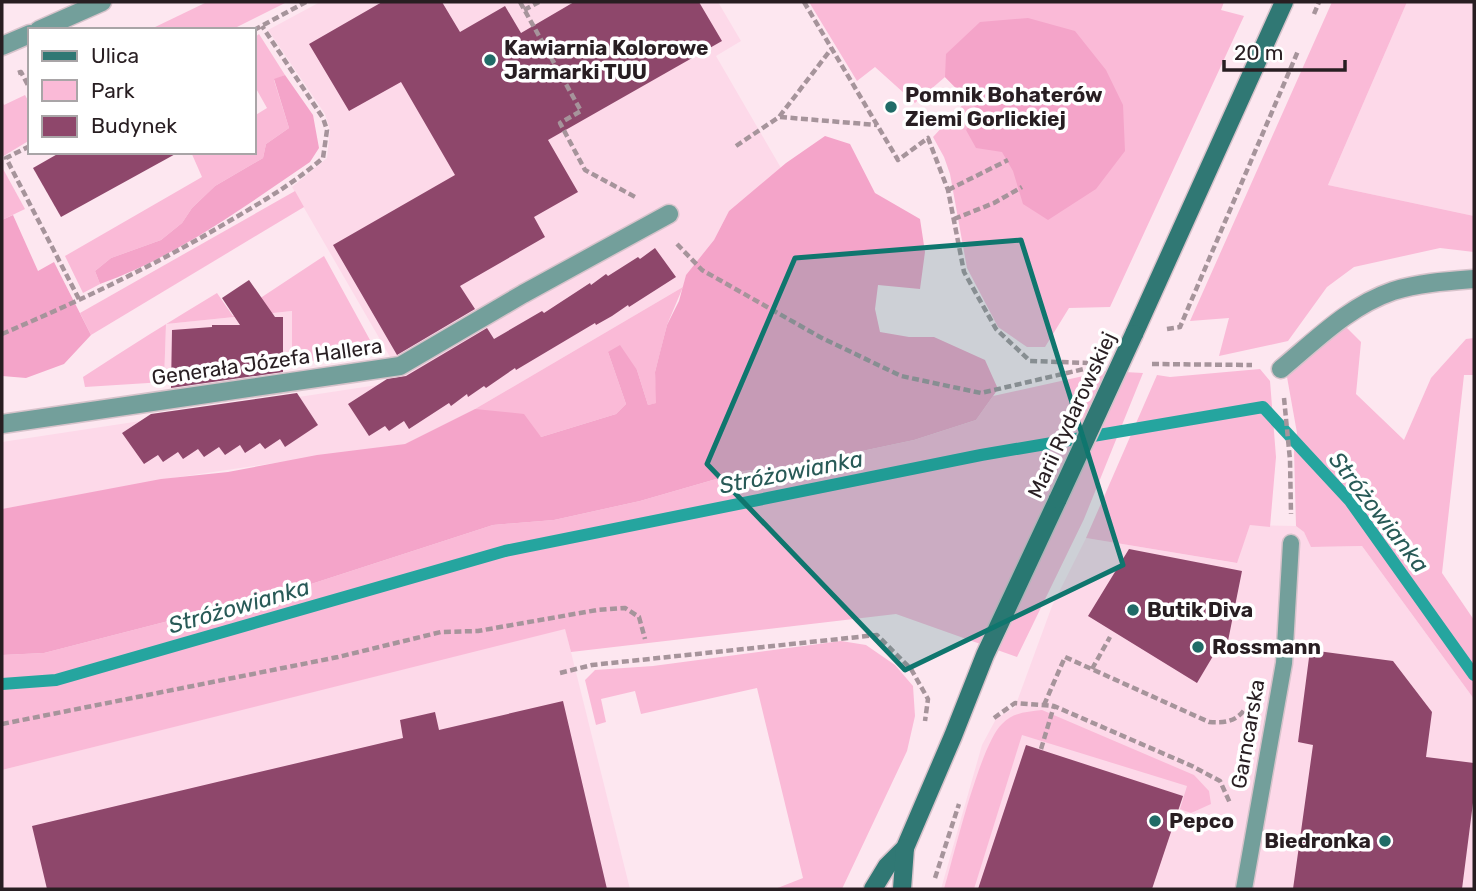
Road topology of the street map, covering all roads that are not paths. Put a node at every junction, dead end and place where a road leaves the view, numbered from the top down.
1 (102, 2) edge
2 (1283, 2) edge
3 (44, 28) edge
4 (28, 35) edge
5 (2, 46) edge
6 (663, 218) road end
7 (1474, 279) edge
8 (1281, 369) road end
9 (2, 424) edge
10 (1290, 543) road end
11 (905, 848) junction
12 (873, 889) edge
13 (902, 889) edge
14 (1244, 889) edge

1 - 3 street
2 - 11 street, Marii Rydarowskiej, bridge
4 - 5 street
6 - 9 street, Generała Józefa Hallera
7 - 8 street
10 - 14 lane, Garncarska
11 - 12 street, Marii Rydarowskiej
11 - 13 street, Marii Rydarowskiej

